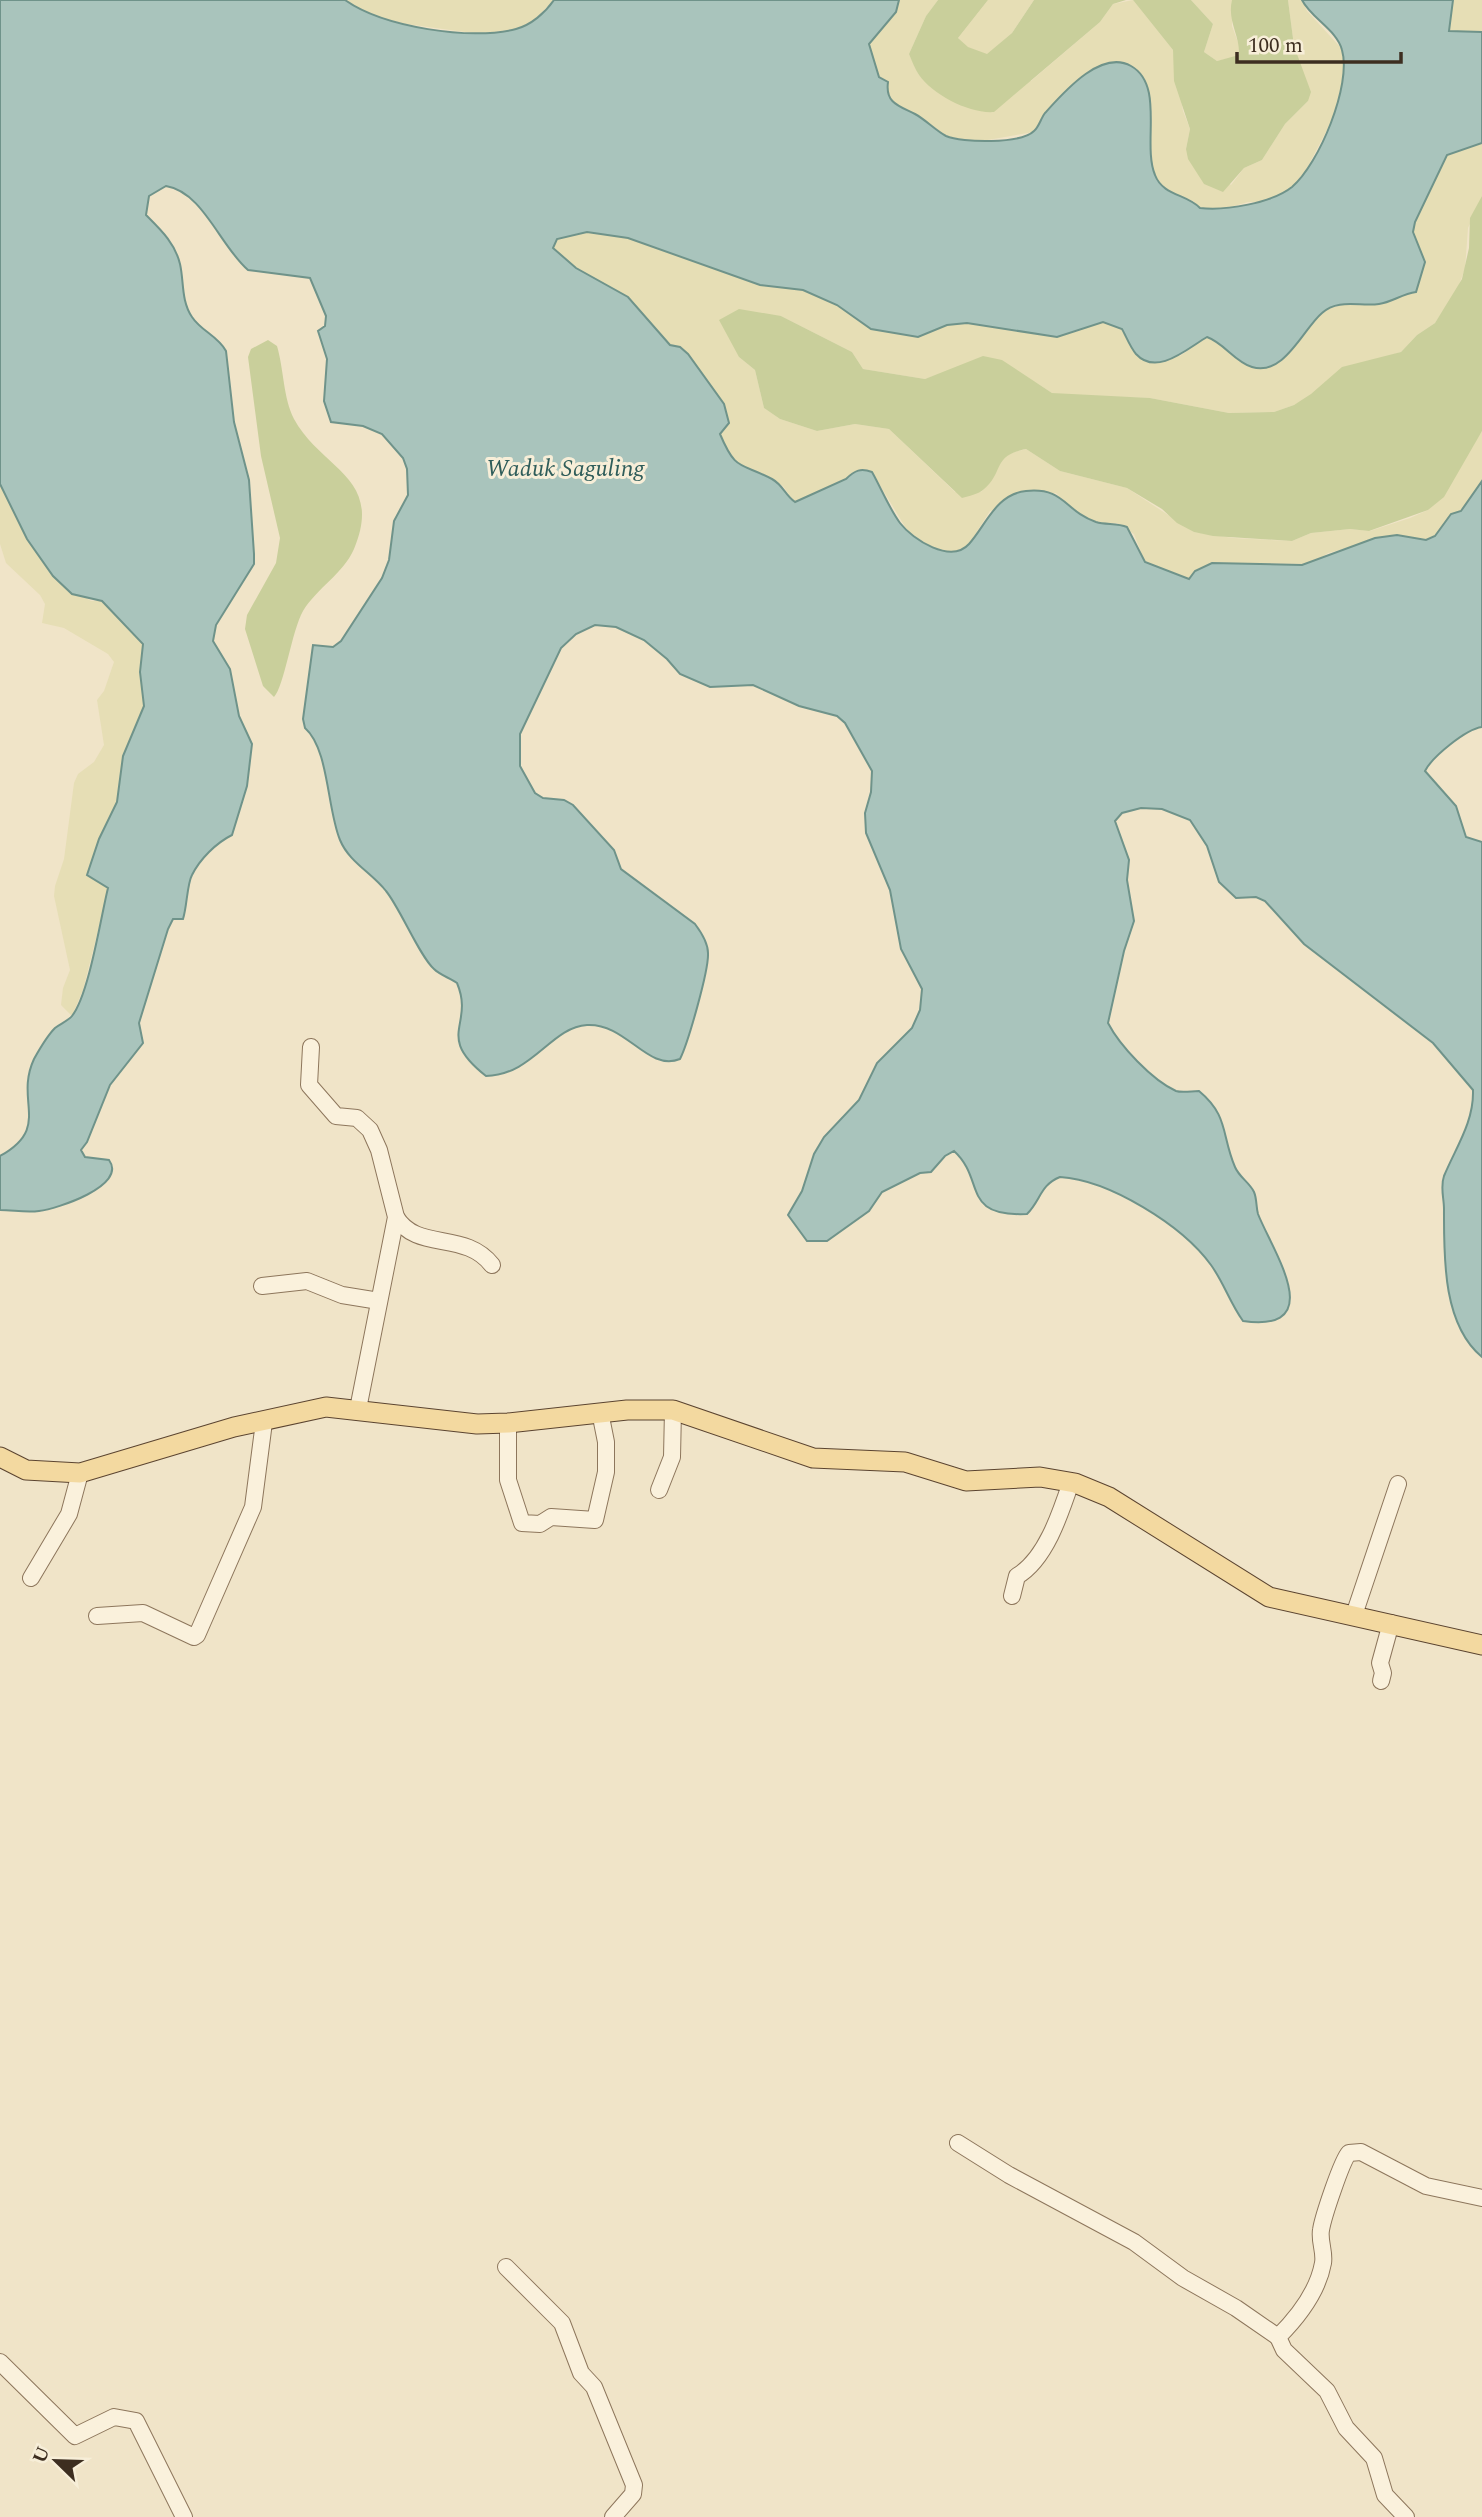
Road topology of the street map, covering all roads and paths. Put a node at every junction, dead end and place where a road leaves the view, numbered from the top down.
1 (311, 1047) dead end
2 (396, 1217) junction
3 (492, 1265) dead end
4 (262, 1286) dead end
5 (379, 1301) junction
6 (358, 1409) junction
7 (673, 1410) junction
8 (600, 1412) junction
9 (264, 1422) junction
10 (508, 1423) junction
11 (0, 1457) edge
12 (80, 1473) junction
13 (1071, 1482) junction
14 (1398, 1484) dead end
15 (659, 1490) dead end
16 (31, 1578) dead end
17 (1012, 1596) dead end
18 (1354, 1615) junction
19 (97, 1616) dead end
20 (1391, 1623) junction
21 (1482, 1645) edge
22 (1381, 1681) dead end
23 (958, 2143) dead end
24 (1482, 2198) edge
25 (506, 2267) dead end
26 (1278, 2337) junction
27 (0, 2362) edge
28 (184, 2517) edge
29 (613, 2517) edge
30 (1406, 2517) edge

1 - 2 street
2 - 3 street
2 - 5 street
4 - 5 street
5 - 6 street
6 - 9 main road
6 - 10 main road
7 - 8 main road
7 - 13 main road
7 - 15 street
8 - 10 main road
8 - 10 street
9 - 12 main road
9 - 19 street
11 - 12 main road
12 - 16 street
13 - 17 street
13 - 18 main road
14 - 18 street
18 - 20 main road
20 - 21 main road
20 - 22 street
23 - 26 street
24 - 26 street
25 - 29 street
26 - 30 street
27 - 28 street

